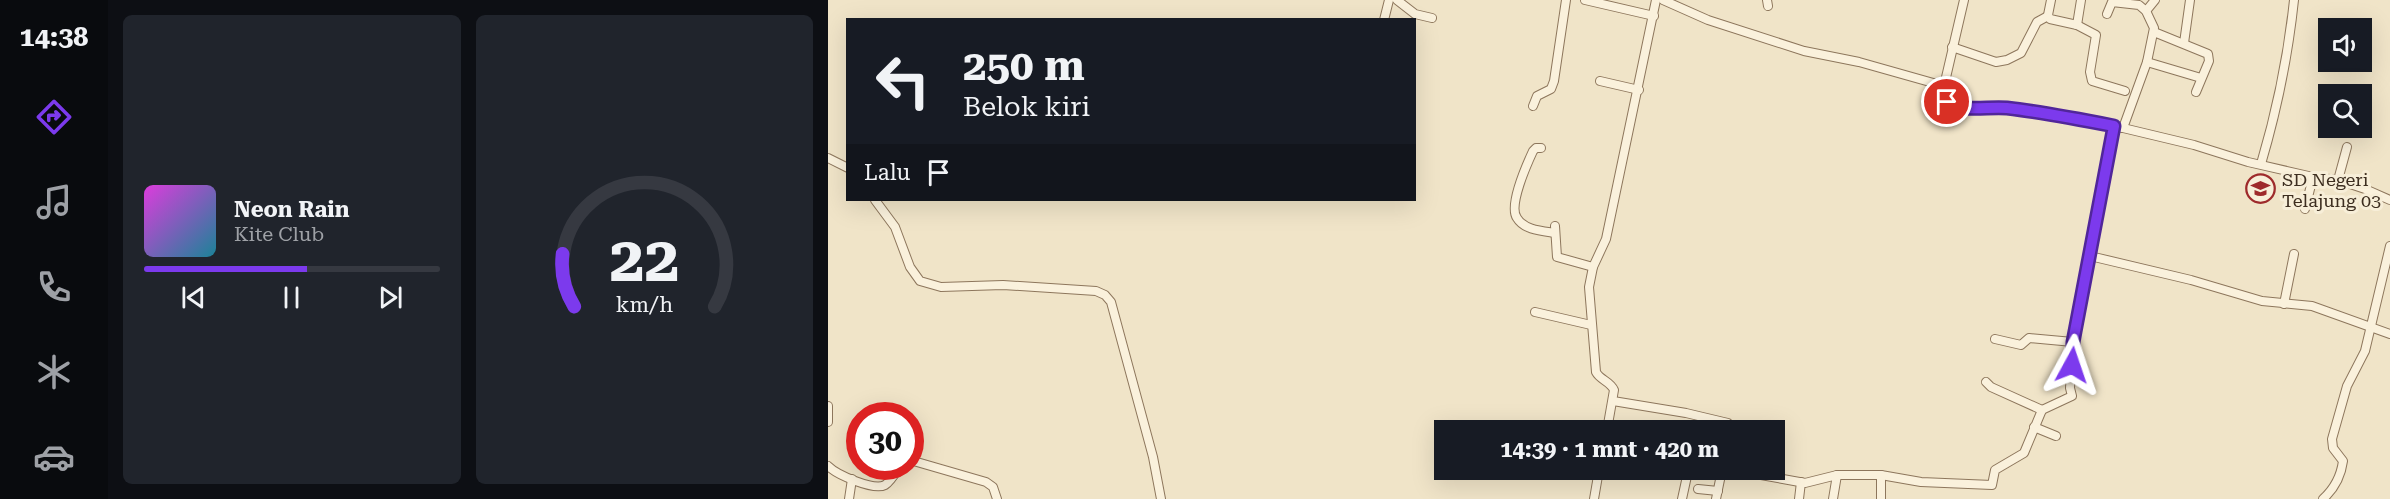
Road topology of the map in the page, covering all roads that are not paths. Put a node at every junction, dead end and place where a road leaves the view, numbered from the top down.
1 (1389, 0) edge
2 (1397, 0) edge
3 (1566, 0) edge
4 (1585, 0) edge
5 (1656, 0) edge
6 (1663, 0) edge
7 (1964, 0) edge
8 (2051, 0) edge
9 (2081, 0) edge
10 (2156, 0) edge
11 (2190, 0) edge
12 (2294, 0) edge
13 (2146, 11) junction
14 (2107, 14) dead end
15 (1654, 16) junction
16 (2048, 16) junction
17 (1384, 18) edge
18 (1432, 18) dead end
19 (2077, 25) junction
20 (2154, 32) junction
21 (2184, 43) junction
22 (1952, 46) junction
23 (2147, 62) junction
24 (2202, 78) junction
25 (1600, 81) dead end
26 (1944, 86) junction
27 (1639, 90) junction
28 (2125, 91) dead end
29 (2196, 92) dead end
30 (1533, 106) dead end
31 (2114, 126) junction
32 (2123, 128) junction
33 (2347, 147) dead end
34 (1541, 148) dead end
35 (828, 158) edge
36 (2261, 164) junction
37 (846, 167) edge
38 (2313, 177) junction
39 (2338, 180) junction
40 (2390, 200) edge
41 (877, 201) edge
42 (2305, 209) dead end
43 (2390, 246) edge
44 (2294, 254) dead end
45 (2090, 256) junction
46 (1593, 267) junction
47 (2387, 270) edge
48 (2284, 304) junction
49 (1535, 312) dead end
50 (1591, 324) junction
51 (2370, 328) junction
52 (2390, 334) edge
53 (1995, 339) dead end
54 (2073, 342) junction
55 (1986, 382) dead end
56 (1612, 401) junction
57 (828, 406) edge
58 (2042, 410) junction
59 (1609, 420) edge
60 (1715, 420) edge
61 (828, 422) edge
62 (2034, 428) junction
63 (2056, 436) dead end
64 (924, 464) edge
65 (828, 466) edge
66 (1837, 475) junction
67 (1881, 475) junction
68 (846, 476) edge
69 (1785, 479) edge
70 (852, 480) edge
71 (855, 480) edge
72 (888, 480) edge
73 (1597, 480) edge
74 (1686, 480) edge
75 (1720, 480) edge
76 (1801, 482) junction
77 (1698, 489) dead end
78 (1717, 495) edge
79 (995, 498) edge
80 (849, 499) edge
81 (1161, 499) edge
82 (1594, 499) edge
83 (1682, 499) edge
84 (1799, 499) edge
85 (1833, 499) edge
86 (1881, 499) edge
87 (2323, 499) edge

1 - 17 street
2 - 18 street
3 - 30 street
4 - 15 street
5 - 15 street
6 - 26 street
7 - 22 street
8 - 16 street
9 - 19 street
10 - 13 street
11 - 21 street
12 - 36 street
13 - 14 street
13 - 20 street
15 - 27 street
16 - 19 street
16 - 22 street
19 - 28 street
20 - 21 street
20 - 23 street
21 - 24 street
22 - 26 street
23 - 24 street
23 - 32 street
24 - 29 street
25 - 27 street
26 - 31 street
27 - 46 street
31 - 32 street
31 - 45 street
32 - 36 street
33 - 39 street
34 - 46 street
35 - 37 street
36 - 38 street
38 - 39 street
38 - 42 street
39 - 40 street
41 - 81 street
43 - 47 street
44 - 48 street
45 - 48 street
45 - 54 street
46 - 50 street
47 - 51 street
48 - 51 street
49 - 50 street
50 - 56 street
51 - 52 street
51 - 87 street
53 - 54 street
54 - 58 street
55 - 58 street
56 - 59 street
56 - 60 street
57 - 61 street
58 - 62 street
62 - 63 street
62 - 67 street
64 - 79 street
65 - 68 street
66 - 67 street
66 - 76 street
66 - 85 street
67 - 86 street
69 - 76 street
70 - 80 street
71 - 72 street
73 - 82 street
74 - 83 street
75 - 78 street
76 - 84 street
77 - 78 street

